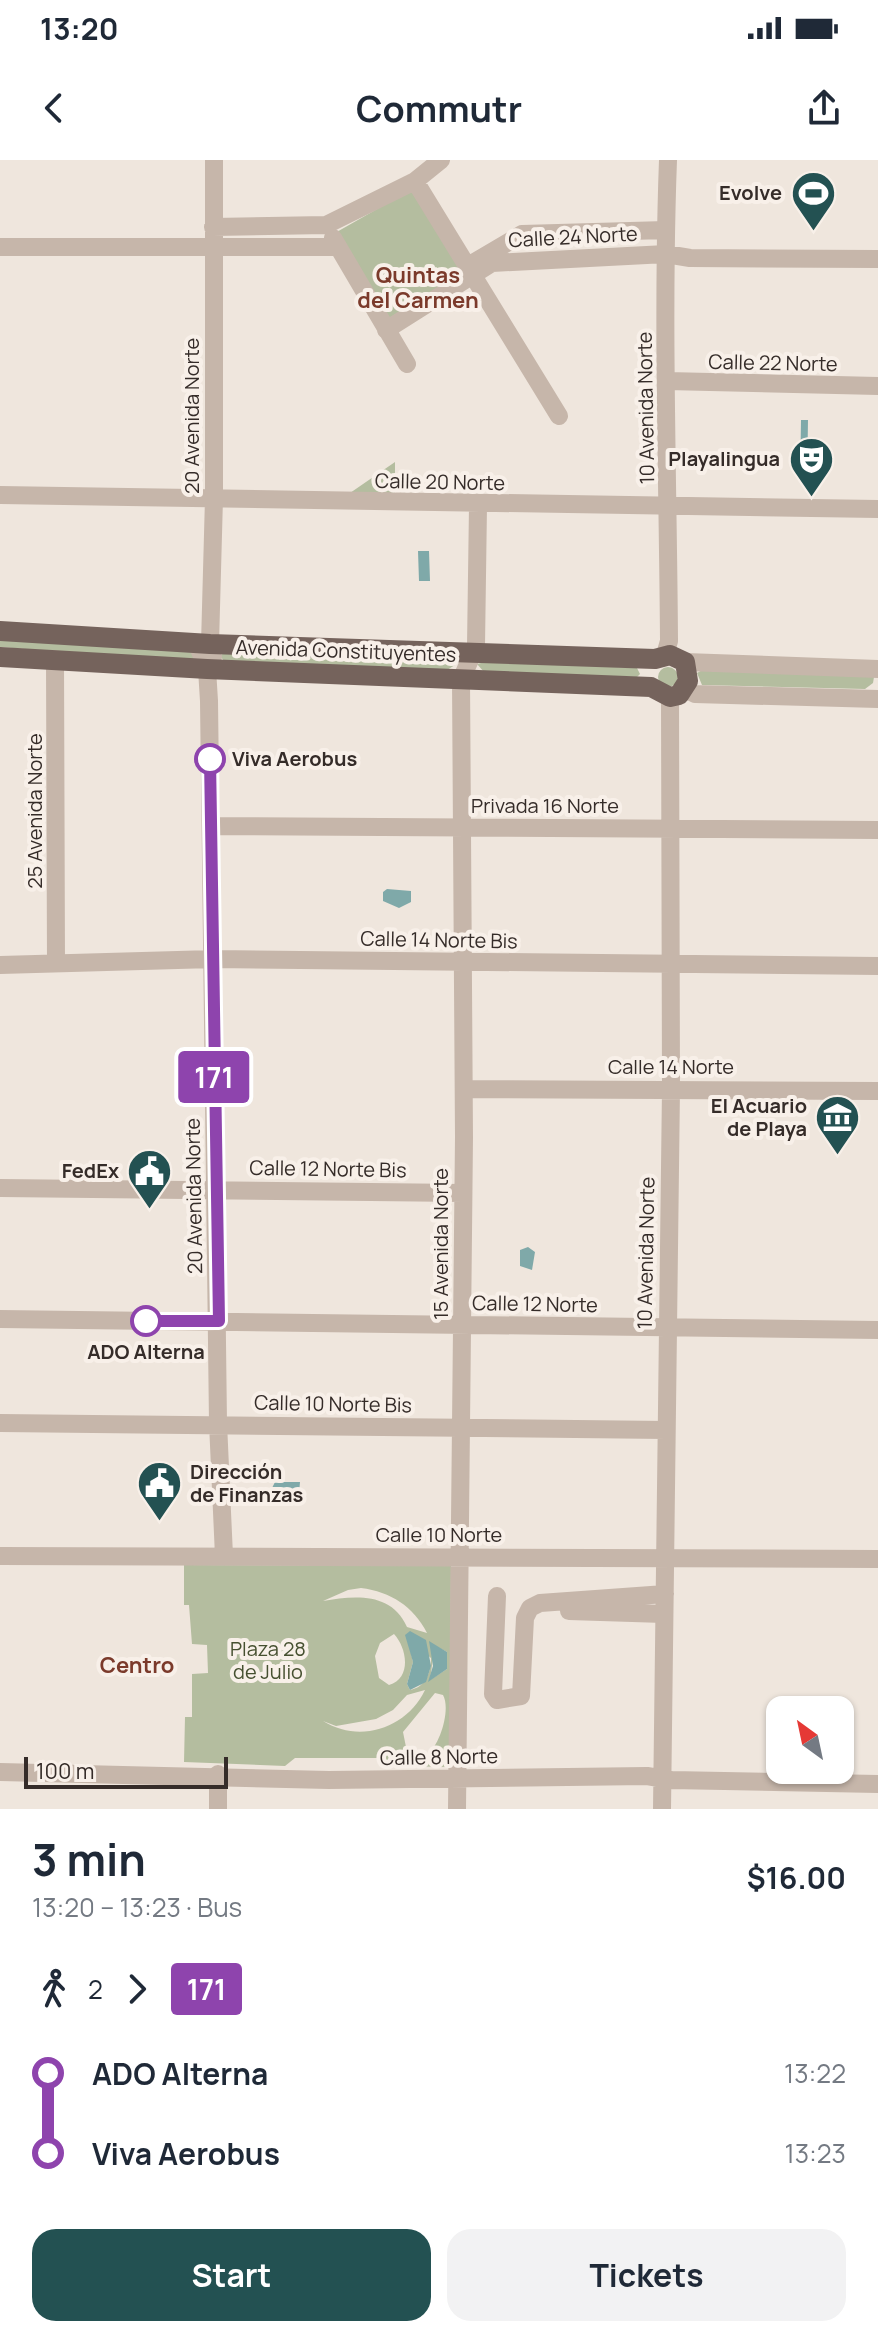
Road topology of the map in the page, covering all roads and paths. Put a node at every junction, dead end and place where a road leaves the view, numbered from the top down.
1 (214, 160) edge
2 (441, 160) edge
3 (668, 160) edge
4 (415, 181) junction
5 (326, 225) junction
6 (213, 227) junction
7 (666, 230) junction
8 (0, 247) edge
9 (338, 247) junction
10 (213, 248) junction
11 (666, 254) junction
12 (878, 259) edge
13 (472, 270) junction
14 (386, 330) junction
15 (407, 364) dead end
16 (667, 381) junction
17 (878, 386) edge
18 (559, 416) dead end
19 (0, 495) edge
20 (214, 498) junction
21 (478, 506) junction
22 (676, 508) junction
23 (878, 509) edge
24 (0, 631) edge
25 (204, 644) junction
26 (474, 653) junction
27 (0, 657) edge
28 (675, 658) junction
29 (55, 659) junction
30 (878, 669) edge
31 (212, 670) junction
32 (461, 680) junction
33 (678, 693) junction
34 (878, 699) edge
35 (211, 826) junction
36 (462, 828) junction
37 (669, 828) junction
38 (878, 830) edge
39 (213, 959) junction
40 (462, 962) junction
41 (56, 963) junction
42 (0, 965) edge
43 (672, 965) junction
44 (878, 966) edge
45 (671, 1088) junction
46 (464, 1089) junction
47 (878, 1091) edge
48 (0, 1188) edge
49 (215, 1189) junction
50 (463, 1193) junction
51 (0, 1319) edge
52 (219, 1321) junction
53 (463, 1325) junction
54 (667, 1328) junction
55 (878, 1330) edge
56 (0, 1423) edge
57 (218, 1423) junction
58 (461, 1429) junction
59 (666, 1430) junction
60 (0, 1556) edge
61 (224, 1556) junction
62 (462, 1557) junction
63 (664, 1558) junction
64 (878, 1559) edge
65 (665, 1594) junction
66 (497, 1596) dead end
67 (530, 1608) junction
68 (664, 1614) junction
69 (0, 1772) edge
70 (218, 1774) junction
71 (660, 1776) junction
72 (458, 1778) junction
73 (878, 1784) edge
74 (218, 1809) edge
75 (457, 1809) edge
76 (662, 1809) edge

1 - 6 street, 20 Avenida Norte
2 - 4 street
3 - 7 street, 10 Avenida Norte
4 - 5 street
4 - 13 street
5 - 6 street
5 - 9 street
6 - 10 street, 20 Avenida Norte
7 - 11 street, 10 Avenida Norte
7 - 13 street, Calle 24 Norte
8 - 10 street
9 - 10 street
9 - 14 street
10 - 20 street, 20 Avenida Norte
11 - 12 street, Calle 24 Norte
11 - 13 street, Calle 24 Norte
11 - 16 street, 10 Avenida Norte
13 - 14 street, Calle 24 Norte
13 - 18 street
14 - 15 street
16 - 17 street, Calle 22 Norte
16 - 22 street, 10 Avenida Norte
19 - 20 street, Calle 20 Norte
20 - 21 street, Calle 20 Norte
20 - 25 street, 20 Avenida Norte
21 - 22 street, Calle 20 Norte
21 - 26 street
22 - 23 street, Calle 20 Norte
22 - 28 street, 10 Avenida Norte
24 - 25 main road, Avenida Constituyentes
25 - 26 main road, Avenida Constituyentes
25 - 31 street, 20 Avenida Norte
26 - 28 main road, Avenida Constituyentes
26 - 32 street
27 - 29 main road, Avenida Constituyentes
28 - 30 street, Avenida Constituyentes
28 - 33 main road
29 - 31 main road, Avenida Constituyentes
29 - 41 street, 25 Avenida Norte
31 - 32 main road, Avenida Constituyentes
31 - 35 street, 20 Avenida Norte
32 - 33 main road, Avenida Constituyentes
32 - 36 street, 15 Avenida Norte
33 - 34 street, Avenida Constituyentes
33 - 37 street, 10 Avenida Norte
35 - 36 street, Privada 16 Norte
35 - 39 street, 20 Avenida Norte
36 - 37 street, Privada 16 Norte
36 - 40 street, 15 Avenida Norte
37 - 38 street, Privada 16 Norte
37 - 43 street, 10 Avenida Norte
39 - 40 street, Calle 14 Norte Bis
39 - 41 street, Calle 14 Norte Bis
39 - 49 street, 20 Avenida Norte
40 - 43 street, Calle 14 Norte Bis
40 - 46 street, 15 Avenida Norte
41 - 42 street, Calle 14 Norte Bis
43 - 44 street, Calle 14 Norte Bis
43 - 45 street, 10 Avenida Norte
45 - 46 street, Calle 14 Norte
45 - 47 street, Calle 14 Norte
45 - 54 street, 10 Avenida Norte
46 - 50 street, 15 Avenida Norte
48 - 49 street, Calle 12 Norte Bis
49 - 50 street, Calle 12 Norte Bis
49 - 52 street, 20 Avenida Norte
50 - 53 street, 15 Avenida Norte
51 - 52 street, Calle 12 Norte
52 - 53 street, Calle 12 Norte
52 - 57 street, 20 Avenida Norte
53 - 54 street, Calle 12 Norte
53 - 58 street, 15 Avenida Norte
54 - 55 street, Calle 12 Norte
54 - 59 street, 10 Avenida Norte
56 - 57 street, Calle 10 Norte Bis
57 - 58 street, Calle 10 Norte Bis
57 - 61 street, 20 Avenida Norte
58 - 59 street, Calle 10 Norte Bis
58 - 62 street, 15 Avenida Norte
59 - 63 street, 10 Avenida Norte
60 - 61 street, Calle 10 Norte
61 - 62 street, Calle 10 Norte
62 - 63 street, Calle 10 Norte
62 - 72 street, 15 Avenida Norte
63 - 64 street, Calle 10 Norte
63 - 65 street, 10 Avenida Norte
65 - 67 street
65 - 68 street, 10 Avenida Norte
66 - 67 street
67 - 68 street
68 - 71 street, 10 Avenida Norte
69 - 70 street, Calle 8 Norte
70 - 72 street, Calle 8 Norte
70 - 74 street
71 - 72 street, Calle 8 Norte
71 - 73 street, Calle 8 Norte
71 - 76 street, 10 Avenida Norte
72 - 75 street, 15 Avenida Norte

